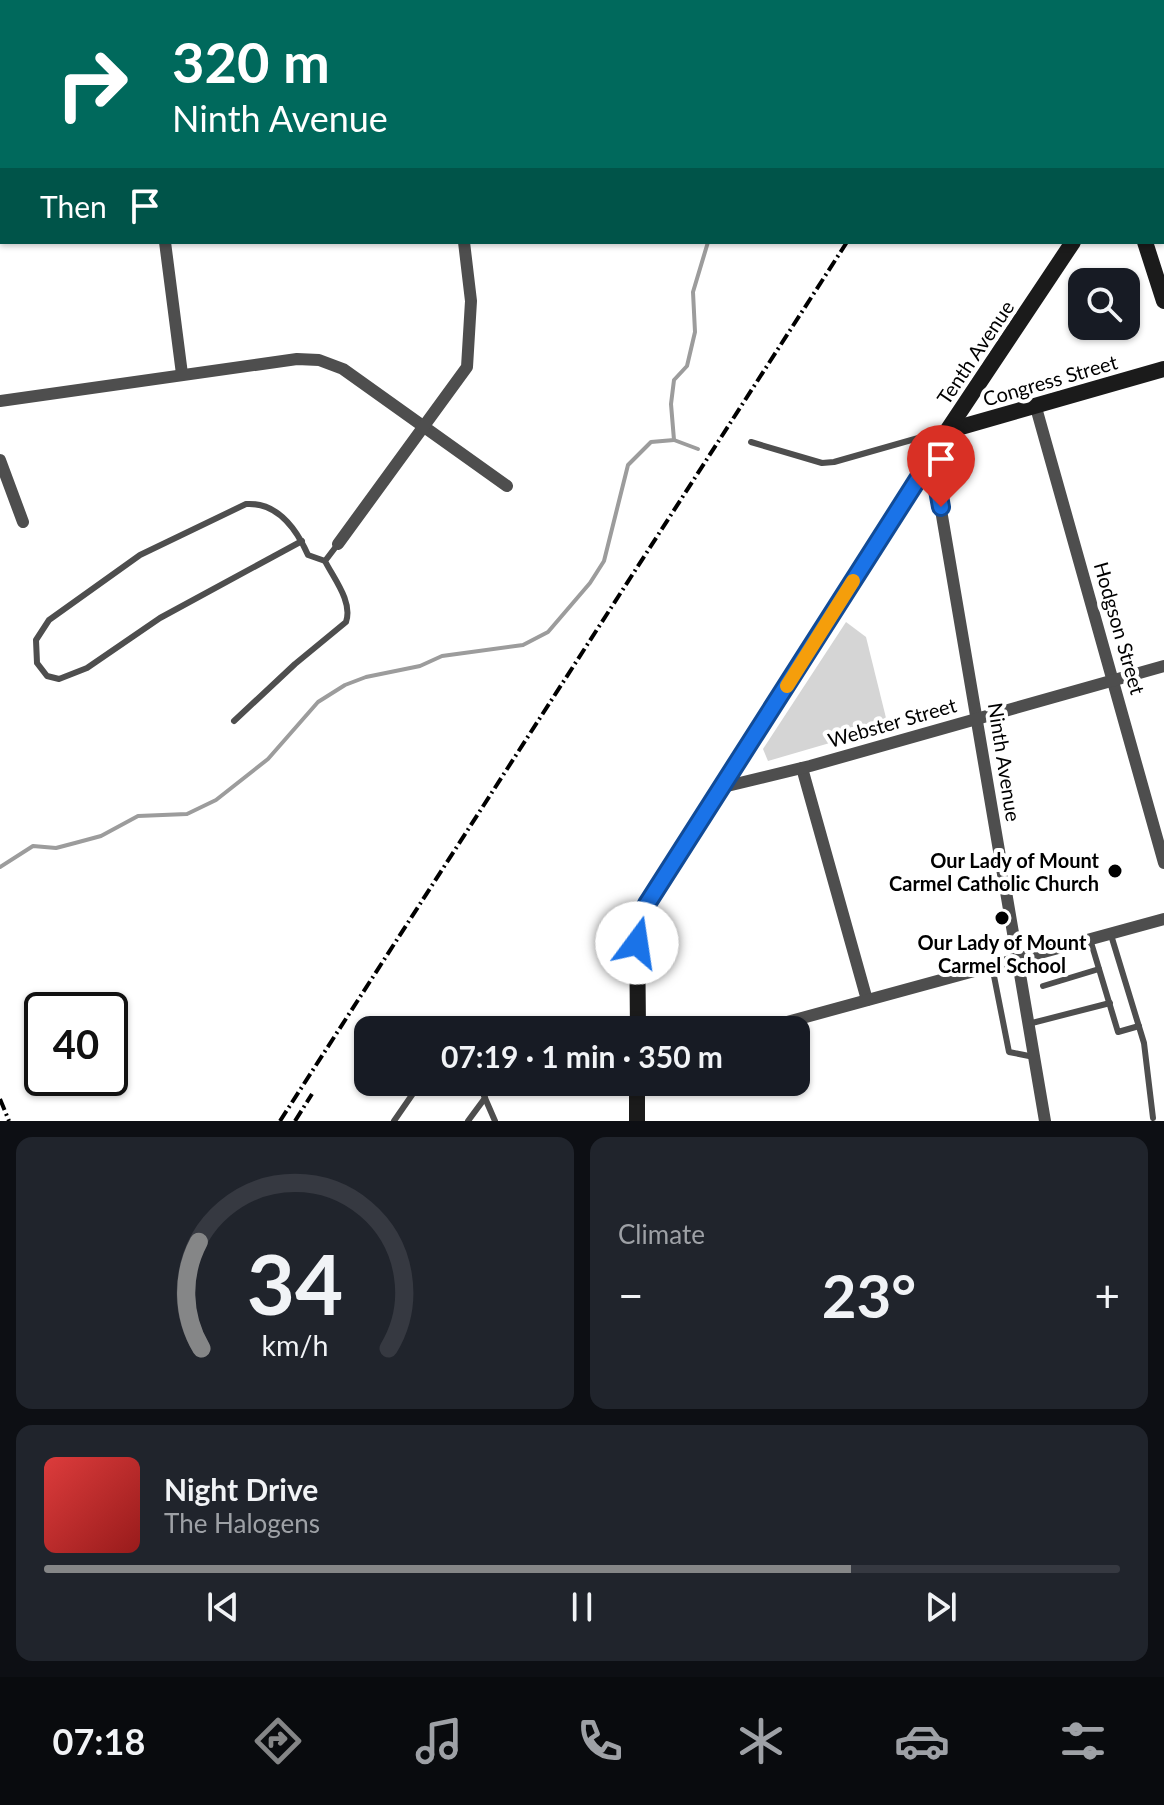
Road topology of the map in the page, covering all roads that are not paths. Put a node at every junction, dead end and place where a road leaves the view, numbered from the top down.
1 (165, 244) edge
2 (464, 244) edge
3 (1072, 244) edge
4 (1146, 244) edge
5 (1164, 301) edge
6 (1164, 369) edge
7 (182, 374) junction
8 (0, 401) edge
9 (1035, 404) junction
10 (422, 427) junction
11 (947, 431) junction
12 (751, 442) dead end
13 (932, 457) junction
14 (0, 460) edge
15 (3, 476) edge
16 (507, 486) dead end
17 (23, 522) dead end
18 (302, 541) junction
19 (338, 544) joint
20 (325, 561) junction
21 (1164, 666) edge
22 (1114, 680) junction
23 (978, 718) junction
24 (234, 721) dead end
25 (802, 768) junction
26 (723, 787) junction
27 (1164, 863) edge
28 (1164, 919) edge
29 (1110, 933) junction
30 (1090, 939) junction
31 (1017, 959) junction
32 (992, 966) junction
33 (1099, 969) junction
34 (1043, 986) dead end
35 (867, 1000) junction
36 (1110, 1003) junction
37 (638, 1016) edge
38 (809, 1016) edge
39 (1028, 1024) junction
40 (1139, 1026) junction
41 (1034, 1057) junction
42 (411, 1096) edge
43 (637, 1096) edge
44 (485, 1098) joint
45 (1153, 1118) dead end
46 (394, 1121) edge
47 (468, 1121) edge
48 (495, 1121) edge
49 (637, 1121) edge
50 (1045, 1121) edge

1 - 7 street
2 - 10 street
3 - 11 street, Tenth Avenue
4 - 5 street
6 - 9 street, Congress Street
7 - 8 street
7 - 10 street
9 - 11 street, Congress Street
9 - 22 street, Hodgson Street
10 - 16 street
10 - 19 street
11 - 12 lane
11 - 13 street, Tenth Avenue
13 - 23 street, Ninth Avenue
13 - 26 street, Tenth Avenue
14 - 15 street
15 - 17 street
18 - 18 lane
18 - 20 lane
19 - 20 lane
20 - 24 lane
21 - 22 street, Webster Street
22 - 23 street, Webster Street
22 - 27 street, Hodgson Street
23 - 25 street, Webster Street
23 - 31 street, Ninth Avenue
25 - 26 street, Webster Street
25 - 35 street
26 - 37 street, Tenth Avenue
28 - 29 street
29 - 30 street
29 - 40 lane
30 - 31 street
30 - 33 lane
31 - 32 street
31 - 39 street, Ninth Avenue
32 - 35 street
32 - 41 lane
33 - 34 lane
33 - 36 lane
35 - 38 street
36 - 39 lane
36 - 40 lane
39 - 41 street, Ninth Avenue
40 - 45 lane
41 - 50 street, Ninth Avenue
42 - 46 lane
43 - 49 street
44 - 47 lane
44 - 48 lane

